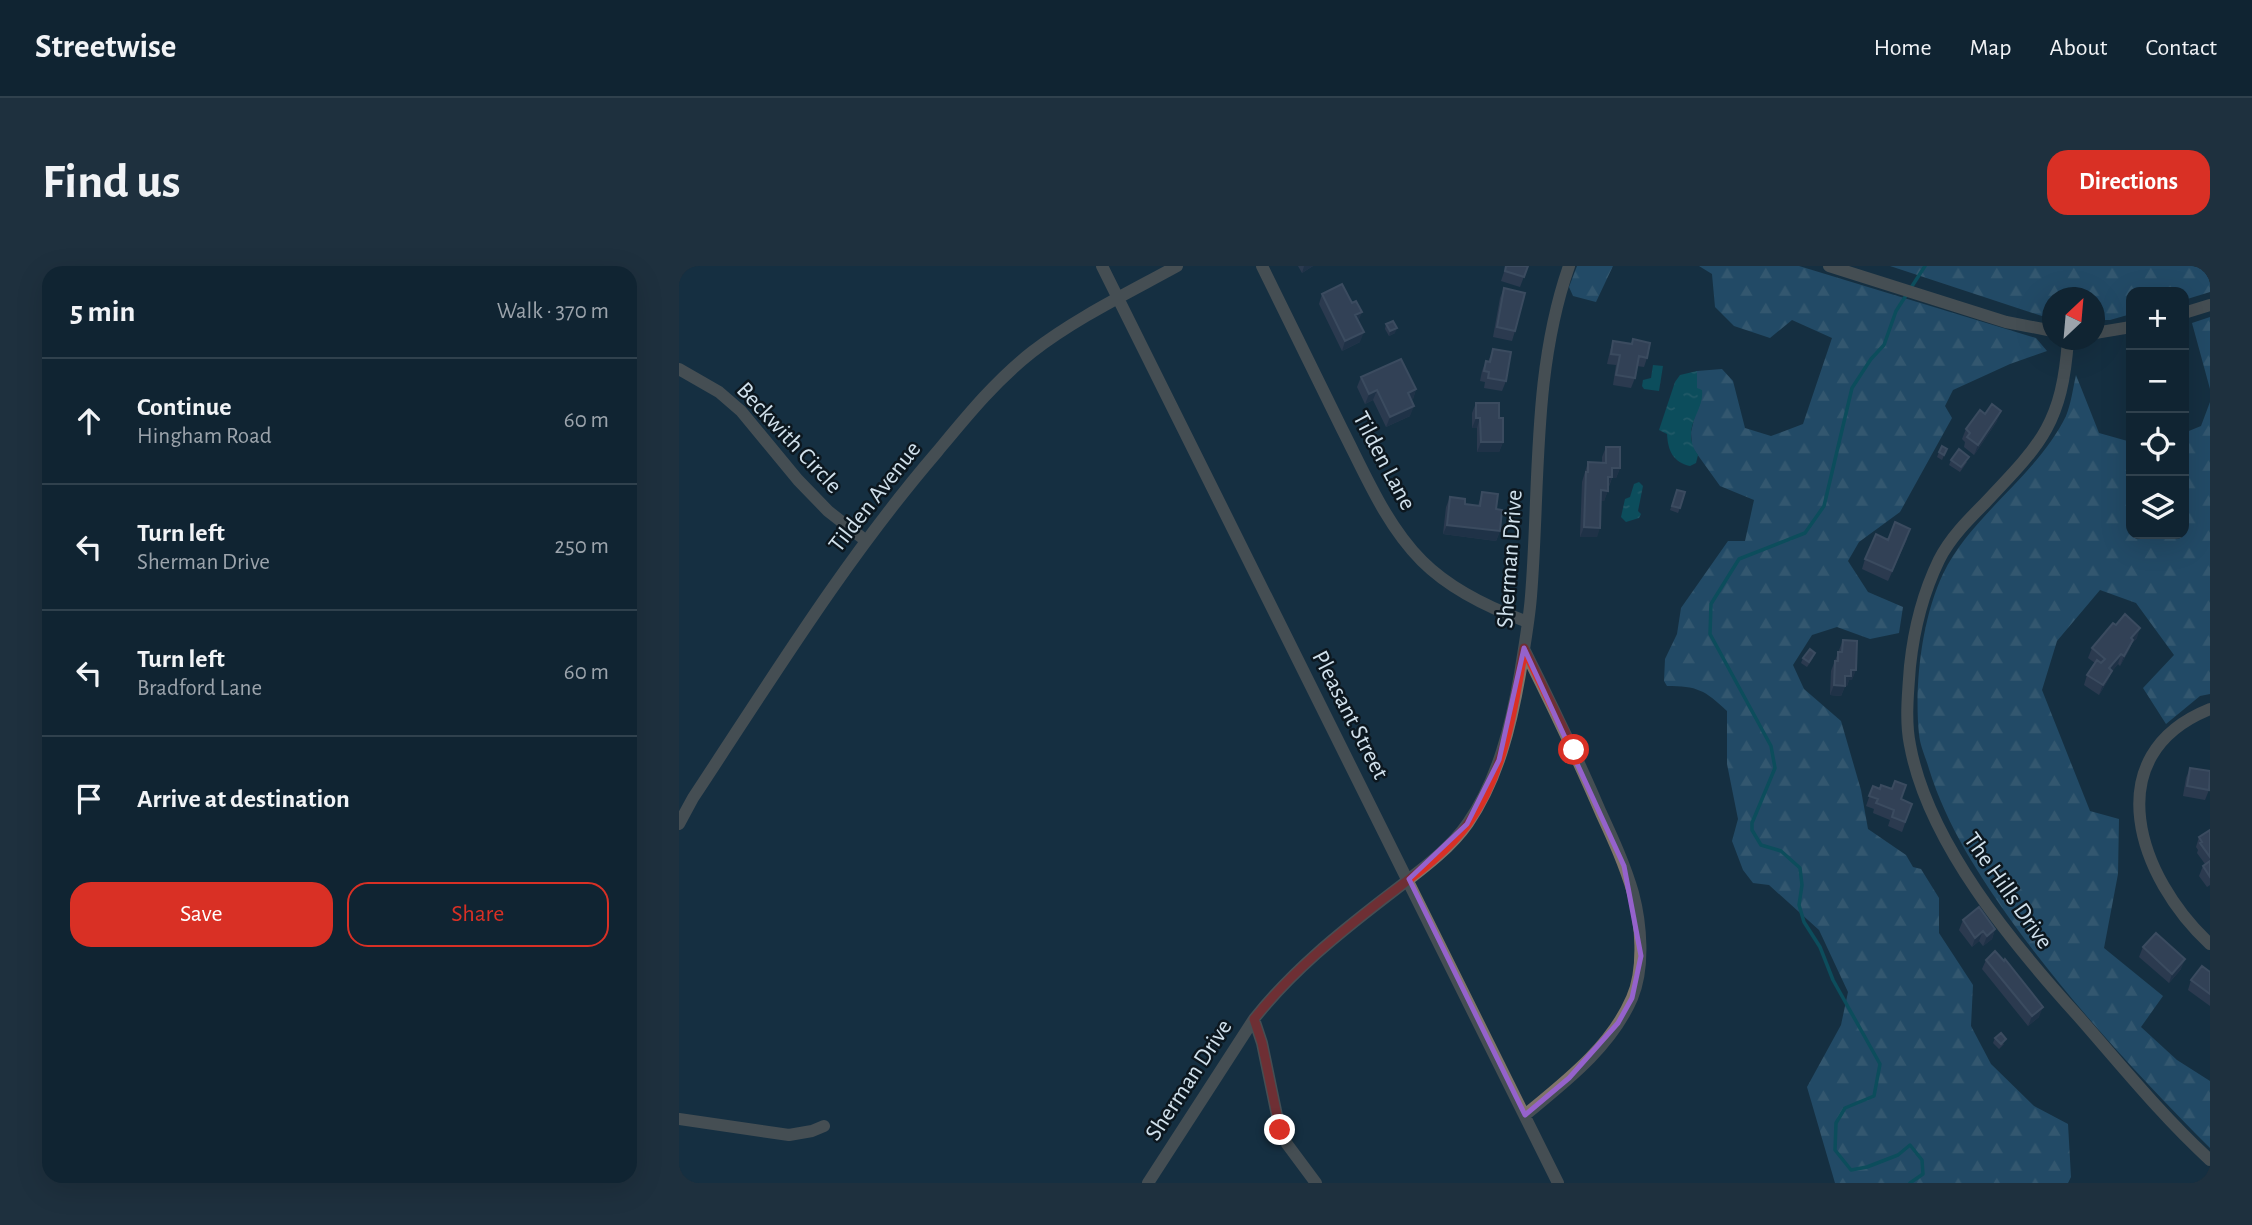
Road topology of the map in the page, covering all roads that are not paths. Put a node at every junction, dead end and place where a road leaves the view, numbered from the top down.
1 (1102, 266) edge
2 (1177, 266) edge
3 (1262, 266) edge
4 (1569, 266) edge
5 (1829, 266) edge
6 (1118, 298) junction
7 (2210, 305) edge
8 (2189, 311) edge
9 (2126, 328) edge
10 (2042, 329) edge
11 (2105, 331) edge
12 (2068, 350) edge
13 (679, 369) edge
14 (865, 540) junction
15 (1528, 622) junction
16 (1524, 648) junction
17 (2210, 709) edge
18 (679, 824) edge
19 (1409, 879) junction
20 (2210, 944) edge
21 (1254, 1019) junction
22 (1525, 1115) junction
23 (679, 1119) edge
24 (824, 1126) dead end
25 (2210, 1160) edge
26 (1148, 1183) edge
27 (1316, 1183) edge
28 (1558, 1183) edge

1 - 6 street, Pleasant Street
2 - 6 street, Tilden Avenue
3 - 15 street, Tilden Lane
4 - 15 street, Sherman Drive
5 - 10 street
6 - 14 street, Tilden Avenue
6 - 19 street, Pleasant Street
7 - 8 street
9 - 11 street
12 - 25 street, The Hills Drive
13 - 14 street, Beckwith Circle
14 - 18 street, Tilden Avenue
15 - 16 street, Sherman Drive
16 - 19 street, Sherman Drive
16 - 22 street
17 - 20 street
19 - 21 street, Sherman Drive
19 - 22 street, Pleasant Street
21 - 26 street, Sherman Drive
21 - 27 street
22 - 28 street, Pleasant Street
23 - 24 street

